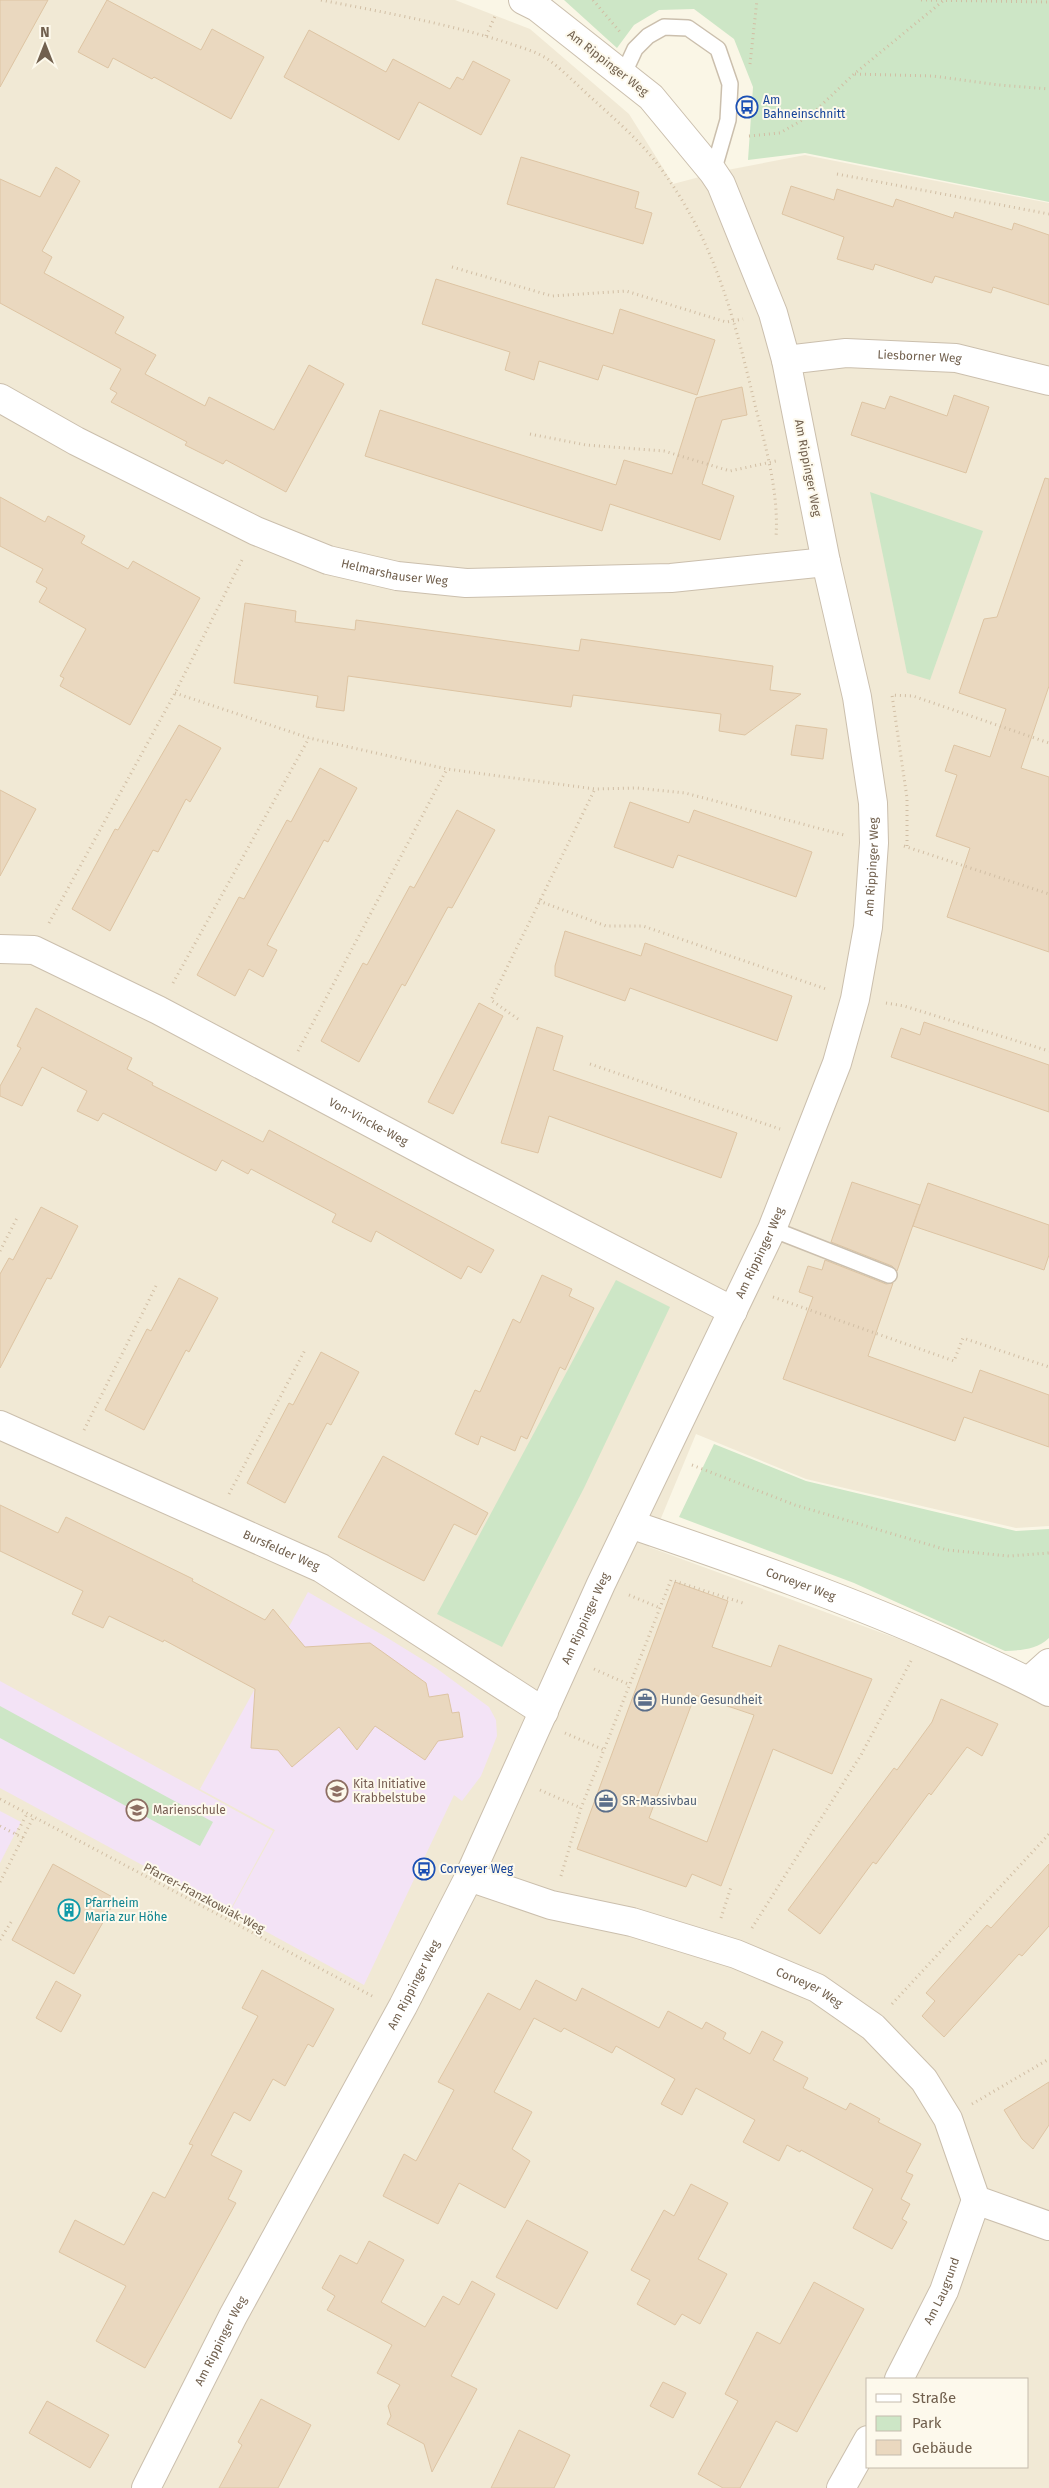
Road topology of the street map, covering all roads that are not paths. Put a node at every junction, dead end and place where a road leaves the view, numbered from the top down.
1 (511, 4) edge
2 (623, 75) junction
3 (713, 172) junction
4 (786, 360) junction
5 (1049, 381) edge
6 (0, 398) edge
7 (826, 562) junction
8 (0, 949) edge
9 (772, 1229) junction
10 (889, 1275) dead end
11 (739, 1299) junction
12 (0, 1425) edge
13 (630, 1524) junction
14 (1049, 1663) edge
15 (1039, 1687) edge
16 (544, 1712) junction
17 (469, 1877) junction
18 (976, 2200) junction
19 (1049, 2226) edge
20 (900, 2378) edge
21 (866, 2444) edge
22 (146, 2488) edge
23 (841, 2488) edge

1 - 2 street, Am Rippinger Weg
2 - 3 street, Am Rippinger Weg
2 - 3 lane
3 - 4 street, Am Rippinger Weg
4 - 5 street, Liesborner Weg
4 - 7 street, Am Rippinger Weg
6 - 7 street, Helmarshauser Weg
7 - 9 street, Am Rippinger Weg
8 - 11 street, Von-Vincke-Weg
9 - 10 lane
9 - 11 street, Am Rippinger Weg
11 - 13 street, Am Rippinger Weg
12 - 16 street, Bursfelder Weg
13 - 15 street, Corveyer Weg
13 - 16 street, Am Rippinger Weg
14 - 15 street
16 - 17 street, Am Rippinger Weg
17 - 18 street, Corveyer Weg
17 - 22 street, Am Rippinger Weg
18 - 19 street
18 - 20 street, Am Laugrund
21 - 23 street

